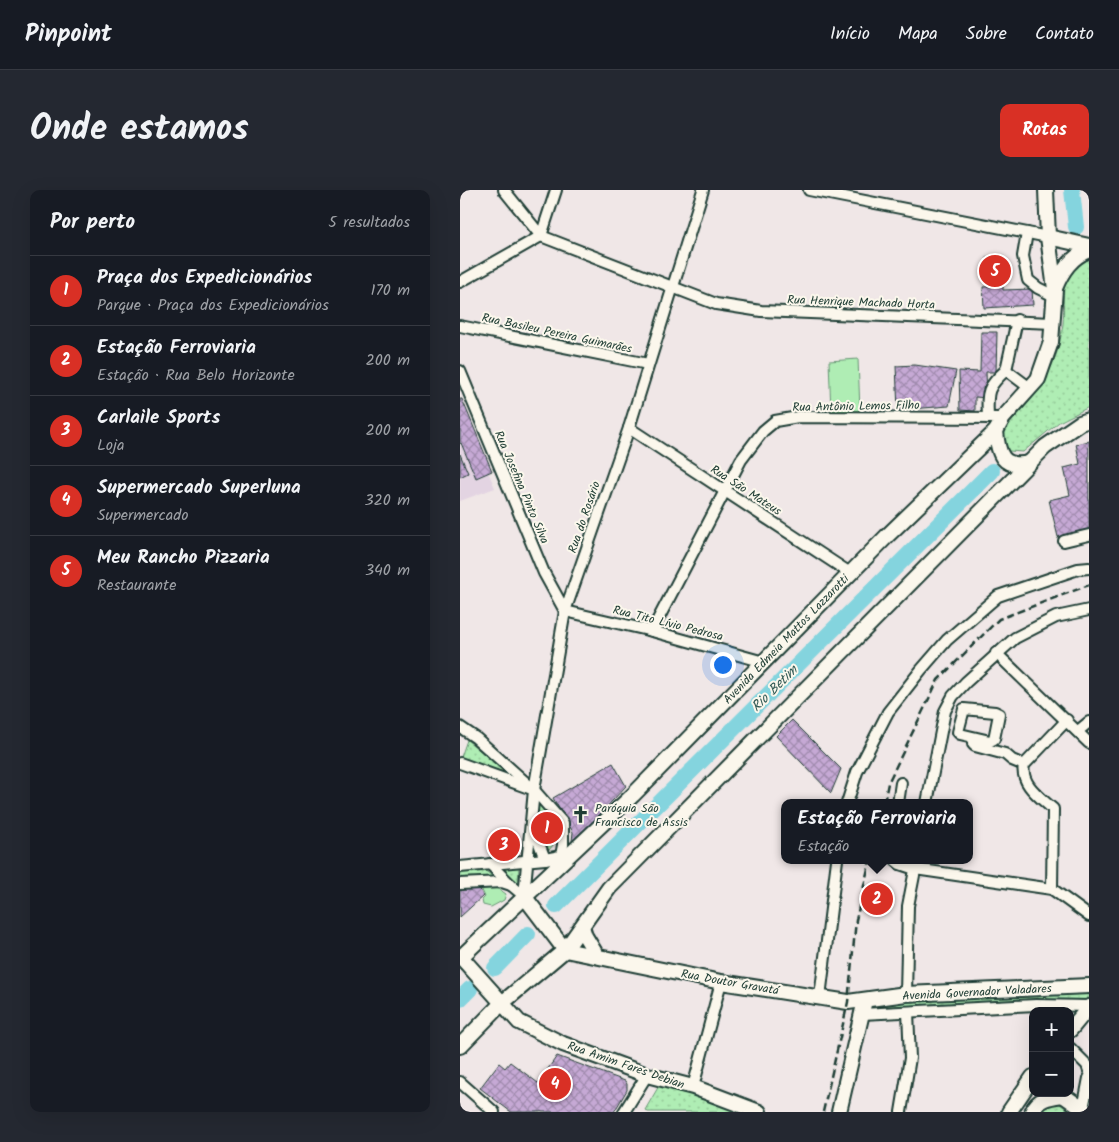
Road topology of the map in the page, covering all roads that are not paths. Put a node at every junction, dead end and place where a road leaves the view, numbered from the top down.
1 (504, 190) edge
2 (556, 190) edge
3 (703, 190) edge
4 (809, 190) edge
5 (1046, 190) edge
6 (1027, 233) junction
7 (541, 236) junction
8 (1048, 237) junction
9 (1089, 246) edge
10 (1089, 250) edge
11 (460, 282) edge
12 (673, 286) junction
13 (1055, 292) junction
14 (1017, 320) junction
15 (1053, 322) junction
16 (460, 326) edge
17 (648, 364) junction
18 (1006, 370) junction
19 (460, 371) edge
20 (1030, 388) junction
21 (988, 418) junction
22 (1003, 418) junction
23 (1089, 420) edge
24 (629, 428) junction
25 (996, 431) junction
26 (1029, 463) junction
27 (725, 491) junction
28 (1089, 535) edge
29 (1064, 541) dead end
30 (1089, 568) edge
31 (850, 573) junction
32 (1089, 610) edge
33 (565, 611) junction
34 (652, 631) junction
35 (996, 653) junction
36 (764, 662) junction
37 (1067, 720) junction
38 (1089, 722) edge
39 (460, 727) edge
40 (1078, 732) junction
41 (974, 738) dead end
42 (1089, 743) edge
43 (460, 763) edge
44 (1024, 765) junction
45 (901, 783) dead end
46 (534, 790) junction
47 (848, 799) edge
48 (899, 799) edge
49 (929, 799) edge
50 (532, 823) junction
51 (565, 855) junction
52 (545, 859) junction
53 (527, 861) junction
54 (490, 864) junction
55 (837, 864) edge
56 (900, 864) edge
57 (916, 865) edge
58 (460, 867) edge
59 (460, 884) edge
60 (511, 885) junction
61 (1052, 889) junction
62 (524, 896) junction
63 (1089, 916) edge
64 (582, 926) junction
65 (565, 950) junction
66 (596, 956) junction
67 (460, 957) edge
68 (720, 982) junction
69 (1089, 986) edge
70 (906, 994) junction
71 (820, 997) junction
72 (501, 1004) junction
73 (1089, 1006) edge
74 (863, 1007) junction
75 (908, 1012) junction
76 (1074, 1025) edge
77 (460, 1046) edge
78 (1074, 1052) edge
79 (1089, 1071) edge
80 (647, 1075) junction
81 (1089, 1078) edge
82 (460, 1082) edge
83 (1029, 1083) edge
84 (693, 1087) junction
85 (1048, 1097) edge
86 (1066, 1097) edge
87 (1085, 1110) edge
88 (494, 1112) edge
89 (624, 1112) edge
90 (759, 1112) edge
91 (839, 1112) edge
92 (901, 1112) edge
93 (1009, 1112) edge
94 (1032, 1112) edge

1 - 7 street
2 - 7 street
3 - 12 street, Rua do Rosário
4 - 6 street
5 - 8 main road, Avenida Edmeia Mattos Lazzarotti
6 - 8 street
6 - 13 street
7 - 11 street
7 - 12 street, Rua Henrique Machado Horta
8 - 9 main road
8 - 13 main road, Avenida Edmeia Mattos Lazzarotti
10 - 13 main road
12 - 14 street, Rua Henrique Machado Horta
12 - 17 street, Rua do Rosário
13 - 15 main road, Avenida Edmeia Mattos Lazzarotti
14 - 15 street, Rua Henrique Machado Horta
14 - 18 street
15 - 20 main road, Avenida Edmeia Mattos Lazzarotti
16 - 17 street, Rua Basileu Pereira Guimarães
17 - 24 street, Rua do Rosário
18 - 20 street
18 - 21 street
19 - 33 street, Rua Josefina Pinto Silva
20 - 22 main road, Avenida Edmeia Mattos Lazzarotti
21 - 22 street, Rua Antônio Lemos Filho
21 - 27 street, Rua Antônio Lemos Filho
22 - 25 main road, Avenida Edmeia Mattos Lazzarotti
23 - 26 main road
24 - 27 street, Rua São Mateus
24 - 33 street, Rua do Rosário
25 - 26 main road
25 - 31 main road, Avenida Edmeia Mattos Lazzarotti
26 - 64 main road
27 - 31 street, Rua São Mateus
27 - 34 street, Rua Antônio Lemos Filho
28 - 29 street
30 - 47 street
31 - 36 main road, Avenida Edmeia Mattos Lazzarotti
32 - 35 street
33 - 34 street, Rua Tito Lívio Pedrosa
33 - 46 street, Rua do Rosário
34 - 36 street, Rua Tito Lívio Pedrosa
35 - 37 street
35 - 49 street
36 - 51 main road, Avenida Edmeia Mattos Lazzarotti
37 - 40 street
37 - 44 street
38 - 40 street
39 - 46 street
40 - 42 street
41 - 44 street
43 - 46 street
44 - 61 street
45 - 48 street
46 - 50 street, Rua do Rosário
46 - 51 street
50 - 52 street
50 - 53 street, Rua do Rosário
51 - 52 street
51 - 62 main road, Avenida Edmeia Mattos Lazzarotti
52 - 53 street
53 - 54 street
53 - 62 street, Rua do Rosário
54 - 58 street
54 - 60 street
55 - 71 street
56 - 57 street
57 - 61 street
57 - 70 street
59 - 60 street
60 - 62 street
61 - 63 street
62 - 65 main road
62 - 67 main road, Avenida Edmeia Mattos Lazzarotti
64 - 65 main road
64 - 66 main road
65 - 66 main road, Rua Doutor Gravatá
65 - 72 main road
66 - 68 main road, Rua Doutor Gravatá
67 - 72 main road, Rua Amim Fares Debian
68 - 71 main road, Rua Doutor Gravatá
68 - 84 street
69 - 70 main road, Avenida Governador Valadares
70 - 74 main road, Avenida Governador Valadares
71 - 74 main road, Rua Doutor Gravatá
72 - 77 main road
72 - 80 main road, Rua Amim Fares Debian
73 - 75 street, Avenida Governador Valadares
73 - 76 main road
74 - 75 street, Avenida Governador Valadares
74 - 91 main road
75 - 92 street
78 - 79 street
80 - 84 main road, Rua Amim Fares Debian
80 - 89 street
81 - 87 street
82 - 88 street
83 - 93 main road
84 - 90 main road, Rua Amim Fares Debian
85 - 94 main road
86 - 87 main road

